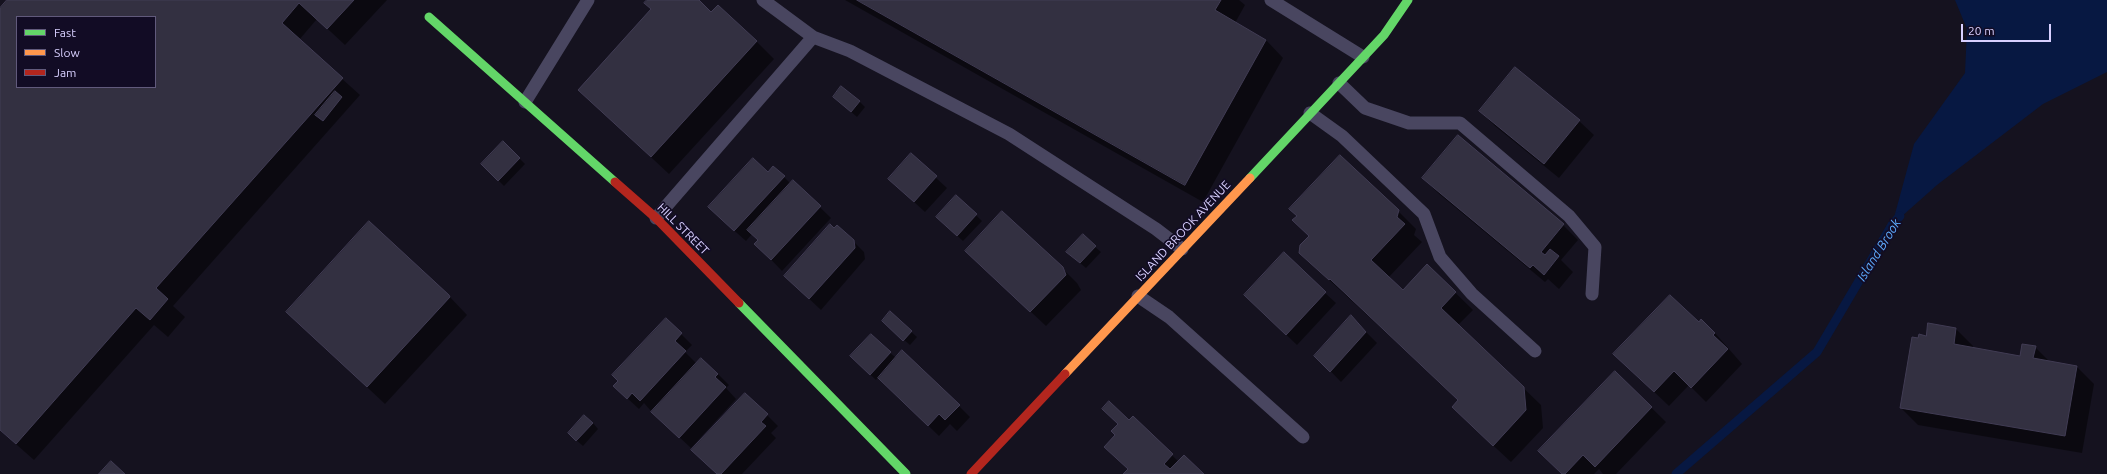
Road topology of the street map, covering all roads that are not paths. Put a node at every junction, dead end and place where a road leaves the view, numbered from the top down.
1 (588, 0) edge
2 (763, 0) edge
3 (1271, 0) edge
4 (1408, 0) edge
5 (429, 17) dead end
6 (813, 37) junction
7 (1363, 57) junction
8 (1339, 83) junction
9 (525, 102) junction
10 (1310, 113) junction
11 (656, 218) junction
12 (1182, 249) junction
13 (1592, 294) dead end
14 (1138, 296) junction
15 (1535, 351) dead end
16 (1303, 437) dead end
17 (906, 474) edge
18 (971, 474) edge

1 - 9 lane
2 - 6 lane
3 - 7 lane
4 - 7 street, ISLAND BROOK AVENUE
5 - 9 street, HILL STREET
6 - 11 lane
6 - 12 lane
7 - 8 street, ISLAND BROOK AVENUE
8 - 10 street, ISLAND BROOK AVENUE
8 - 13 lane
9 - 11 street, HILL STREET
10 - 12 street, ISLAND BROOK AVENUE
10 - 15 lane
11 - 17 street, HILL STREET
12 - 14 street, ISLAND BROOK AVENUE
14 - 16 lane
14 - 18 street, ISLAND BROOK AVENUE

